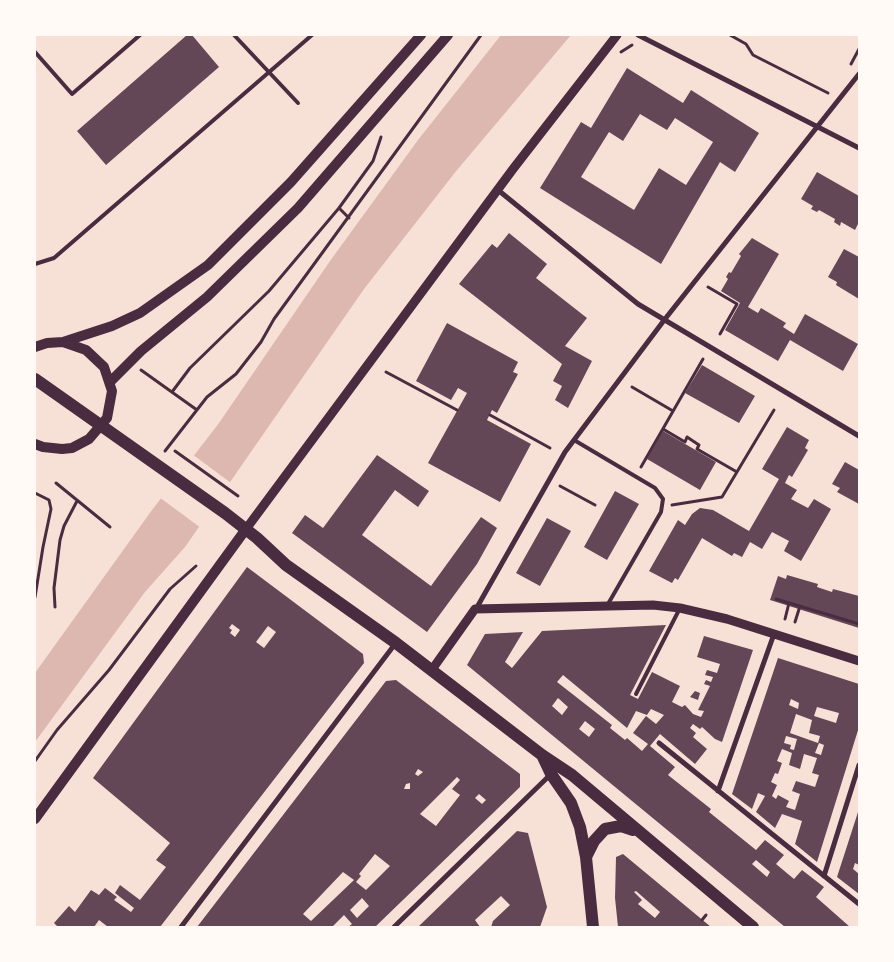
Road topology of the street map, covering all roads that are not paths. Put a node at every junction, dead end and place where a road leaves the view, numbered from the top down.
1 (140, 35) edge
2 (234, 35) edge
3 (312, 35) edge
4 (421, 35) edge
5 (448, 35) edge
6 (617, 35) edge
7 (638, 35) edge
8 (35, 52) edge
9 (269, 74) junction
10 (859, 74) edge
11 (298, 103) dead end
12 (817, 127) junction
13 (859, 148) edge
14 (498, 190) junction
15 (35, 264) edge
16 (665, 319) junction
17 (63, 342) junction
18 (35, 348) edge
19 (35, 379) edge
20 (110, 382) junction
21 (103, 426) junction
22 (859, 436) edge
23 (574, 440) junction
24 (35, 444) edge
25 (246, 529) junction
26 (607, 607) junction
27 (680, 608) junction
28 (475, 610) junction
29 (774, 634) junction
30 (396, 644) junction
31 (859, 661) edge
32 (432, 671) junction
33 (636, 694) dead end
34 (659, 743) dead end
35 (542, 755) junction
36 (859, 764) edge
37 (550, 774) junction
38 (718, 791) junction
39 (35, 819) edge
40 (642, 834) junction
41 (586, 857) junction
42 (824, 876) junction
43 (859, 904) edge
44 (181, 927) edge
45 (394, 927) edge
46 (593, 927) edge
47 (753, 927) edge

1 - 8 lane
2 - 9 lane
3 - 9 lane
4 - 17 main road
5 - 20 main road
6 - 14 street
7 - 12 street
9 - 11 lane
9 - 15 lane
10 - 12 street
12 - 13 street
12 - 16 street
14 - 16 street
14 - 25 street
16 - 22 street
16 - 23 street
17 - 18 main road
17 - 20 main road
19 - 21 main road
20 - 21 main road
21 - 24 main road
21 - 25 main road
23 - 26 lane
23 - 28 street
25 - 30 main road
25 - 39 main road
26 - 27 street
26 - 28 street
27 - 29 street
27 - 33 lane
28 - 32 street
29 - 31 street
29 - 38 street
30 - 32 main road
30 - 44 street
32 - 35 main road
34 - 38 street
35 - 37 main road
35 - 40 main road
36 - 42 street
37 - 41 main road
37 - 45 street
38 - 42 street
40 - 41 main road
40 - 47 main road
41 - 46 main road
42 - 43 street

